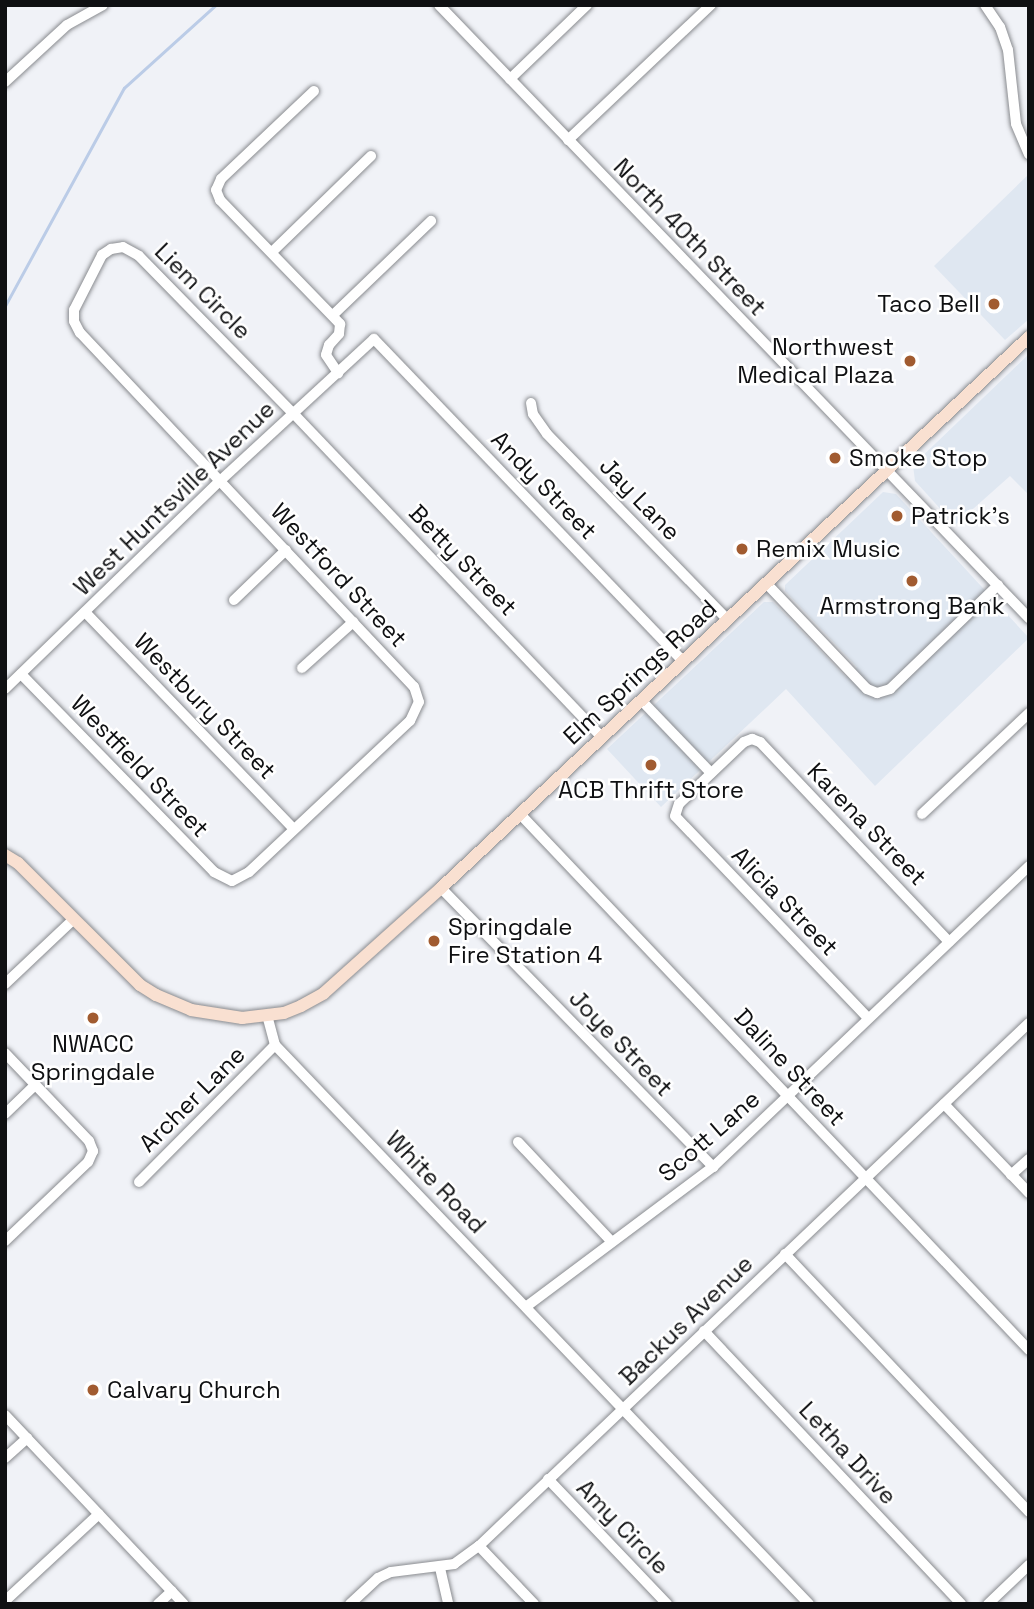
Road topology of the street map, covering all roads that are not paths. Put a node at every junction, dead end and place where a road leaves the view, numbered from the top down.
1 (103, 5) edge
2 (439, 5) edge
3 (587, 5) edge
4 (711, 5) edge
5 (985, 5) edge
6 (510, 79) junction
7 (5, 82) edge
8 (314, 91) dead end
9 (568, 140) junction
10 (1029, 154) edge
11 (371, 156) dead end
12 (431, 221) dead end
13 (272, 253) junction
14 (333, 315) junction
15 (1029, 337) edge
16 (374, 339) joint
17 (338, 373) junction
18 (531, 403) dead end
19 (293, 413) junction
20 (885, 470) junction
21 (221, 480) junction
22 (286, 550) junction
23 (766, 583) junction
24 (998, 585) junction
25 (234, 600) dead end
26 (85, 612) junction
27 (1029, 618) edge
28 (727, 619) junction
29 (353, 622) junction
30 (682, 661) junction
31 (302, 668) dead end
32 (21, 674) junction
33 (5, 689) edge
34 (641, 700) junction
35 (1029, 713) edge
36 (602, 737) junction
37 (711, 773) junction
38 (520, 814) junction
39 (922, 814) dead end
40 (294, 829) junction
41 (5, 855) edge
42 (1029, 866) edge
43 (441, 888) junction
44 (73, 920) junction
45 (949, 942) junction
46 (5, 984) edge
47 (267, 1016) junction
48 (868, 1018) junction
49 (1029, 1023) edge
50 (275, 1045) junction
51 (5, 1053) edge
52 (35, 1085) junction
53 (787, 1095) junction
54 (944, 1104) junction
55 (5, 1114) edge
56 (518, 1142) dead end
57 (1029, 1159) edge
58 (713, 1167) junction
59 (1012, 1175) junction
60 (865, 1178) junction
61 (139, 1182) dead end
62 (1029, 1194) edge
63 (5, 1241) edge
64 (612, 1241) junction
65 (785, 1254) junction
66 (527, 1306) junction
67 (704, 1331) junction
68 (1029, 1350) edge
69 (624, 1407) junction
70 (5, 1415) edge
71 (27, 1438) junction
72 (5, 1458) edge
73 (548, 1479) junction
74 (1029, 1511) edge
75 (99, 1514) junction
76 (479, 1546) junction
77 (1029, 1565) edge
78 (440, 1568) junction
79 (172, 1591) junction
80 (5, 1601) edge
81 (158, 1604) edge
82 (184, 1604) edge
83 (350, 1604) edge
84 (448, 1604) edge
85 (534, 1604) edge
86 (667, 1604) edge
87 (808, 1604) edge
88 (961, 1604) edge
89 (988, 1604) edge

1 - 7 street
2 - 6 street, North 40th Street
3 - 6 street
4 - 9 street
5 - 10 street
6 - 9 street, North 40th Street
8 - 13 street
9 - 20 street, North 40th Street
11 - 13 street
12 - 14 street
13 - 14 street
14 - 17 street
15 - 20 main road, Elm Springs Road
16 - 17 street, West Huntsville Avenue
16 - 30 street, Andy Street
17 - 19 street, West Huntsville Avenue
18 - 28 street, Jay Lane
19 - 21 street, West Huntsville Avenue
19 - 21 street, Liem Circle
19 - 36 street, Betty Street
20 - 23 main road, Elm Springs Road
20 - 24 street, North 40th Street
21 - 22 street, Westford Street
21 - 26 street, West Huntsville Avenue
22 - 25 street
22 - 29 street, Westford Street
23 - 24 street
23 - 28 main road, Elm Springs Road
24 - 27 street, North 40th Street
26 - 32 street, West Huntsville Avenue
26 - 40 street, Westbury Street
28 - 30 main road, Elm Springs Road
29 - 31 street
29 - 40 street, Westford Street
30 - 34 main road, Elm Springs Road
32 - 33 street, West Huntsville Avenue
32 - 40 street, Westfield Street
34 - 36 main road, Elm Springs Road
34 - 37 street
35 - 39 street
36 - 38 main road, Elm Springs Road
37 - 45 street, Karena Street
37 - 48 street, Alicia Street
38 - 43 main road, Elm Springs Road
38 - 53 street, Daline Street
41 - 44 main road
42 - 45 street, Scott Lane
43 - 47 main road, Elm Springs Road
43 - 58 street, Joye Street
44 - 46 street
44 - 47 main road
45 - 48 street, Scott Lane
47 - 50 street, White Road
48 - 53 street, Scott Lane
49 - 54 street, Backus Avenue
50 - 61 street, Archer Lane
50 - 66 street, White Road
51 - 52 street
52 - 55 street
52 - 63 street
53 - 58 street, Scott Lane
53 - 60 street, Daline Street
54 - 59 street
54 - 60 street, Backus Avenue
56 - 64 street
57 - 59 street
58 - 64 street, Scott Lane
59 - 62 street
60 - 65 street, Backus Avenue
60 - 68 street, Daline Street
64 - 66 street, Scott Lane
65 - 67 street, Backus Avenue
65 - 74 street
66 - 69 street, White Road
67 - 69 street, Backus Avenue
67 - 88 street, Letha Drive
69 - 73 street, Backus Avenue
69 - 87 street, White Road
70 - 71 street
71 - 72 street
71 - 75 street
73 - 76 street, Backus Avenue
73 - 86 street, Amy Circle
75 - 79 street
75 - 80 street
76 - 78 street, Backus Avenue
76 - 85 street
77 - 89 street
78 - 83 street, Backus Avenue
78 - 84 street
79 - 81 street
79 - 82 street

